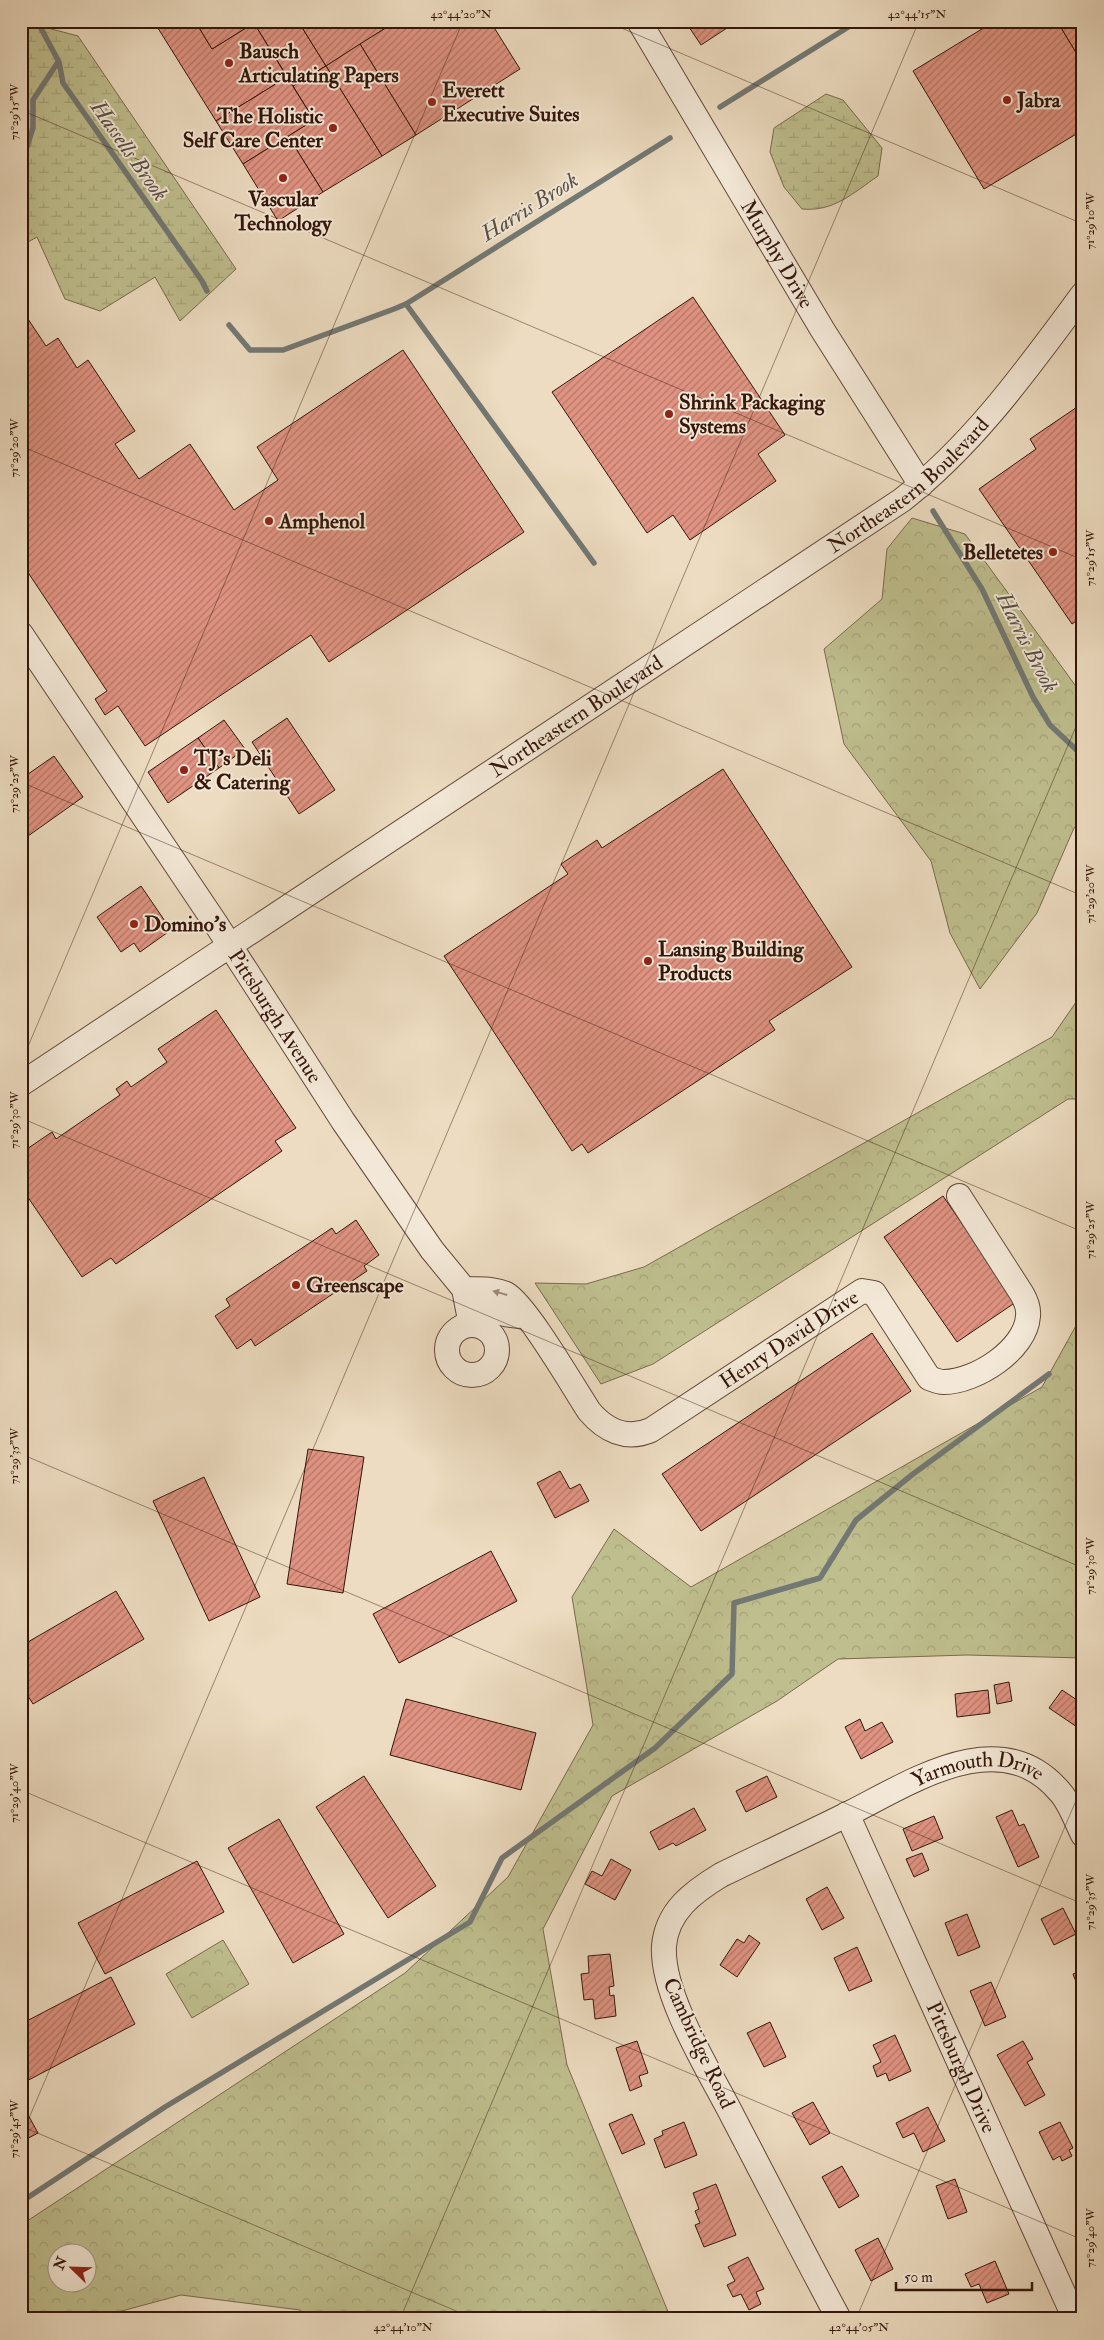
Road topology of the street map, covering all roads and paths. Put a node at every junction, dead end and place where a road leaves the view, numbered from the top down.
1 (639, 21) edge
2 (1083, 294) edge
3 (921, 485) junction
4 (21, 634) edge
5 (230, 946) junction
6 (21, 1084) edge
7 (959, 1196) dead end
8 (464, 1289) junction
9 (472, 1325) dead end
10 (847, 1814) junction
11 (1083, 1835) edge
12 (839, 2319) edge
13 (1075, 2319) edge

1 - 3 street, Murphy Drive
2 - 3 street, Northeastern Boulevard
3 - 5 street, Northeastern Boulevard
4 - 5 street, Pittsburgh Avenue
5 - 6 street, Northeastern Boulevard
5 - 8 street, Pittsburgh Avenue
7 - 8 street, Henry David Drive
8 - 9 street, Pittsburgh Avenue
10 - 11 street, Yarmouth Drive
10 - 12 street, Cambridge Road
10 - 13 street, Pittsburgh Drive

